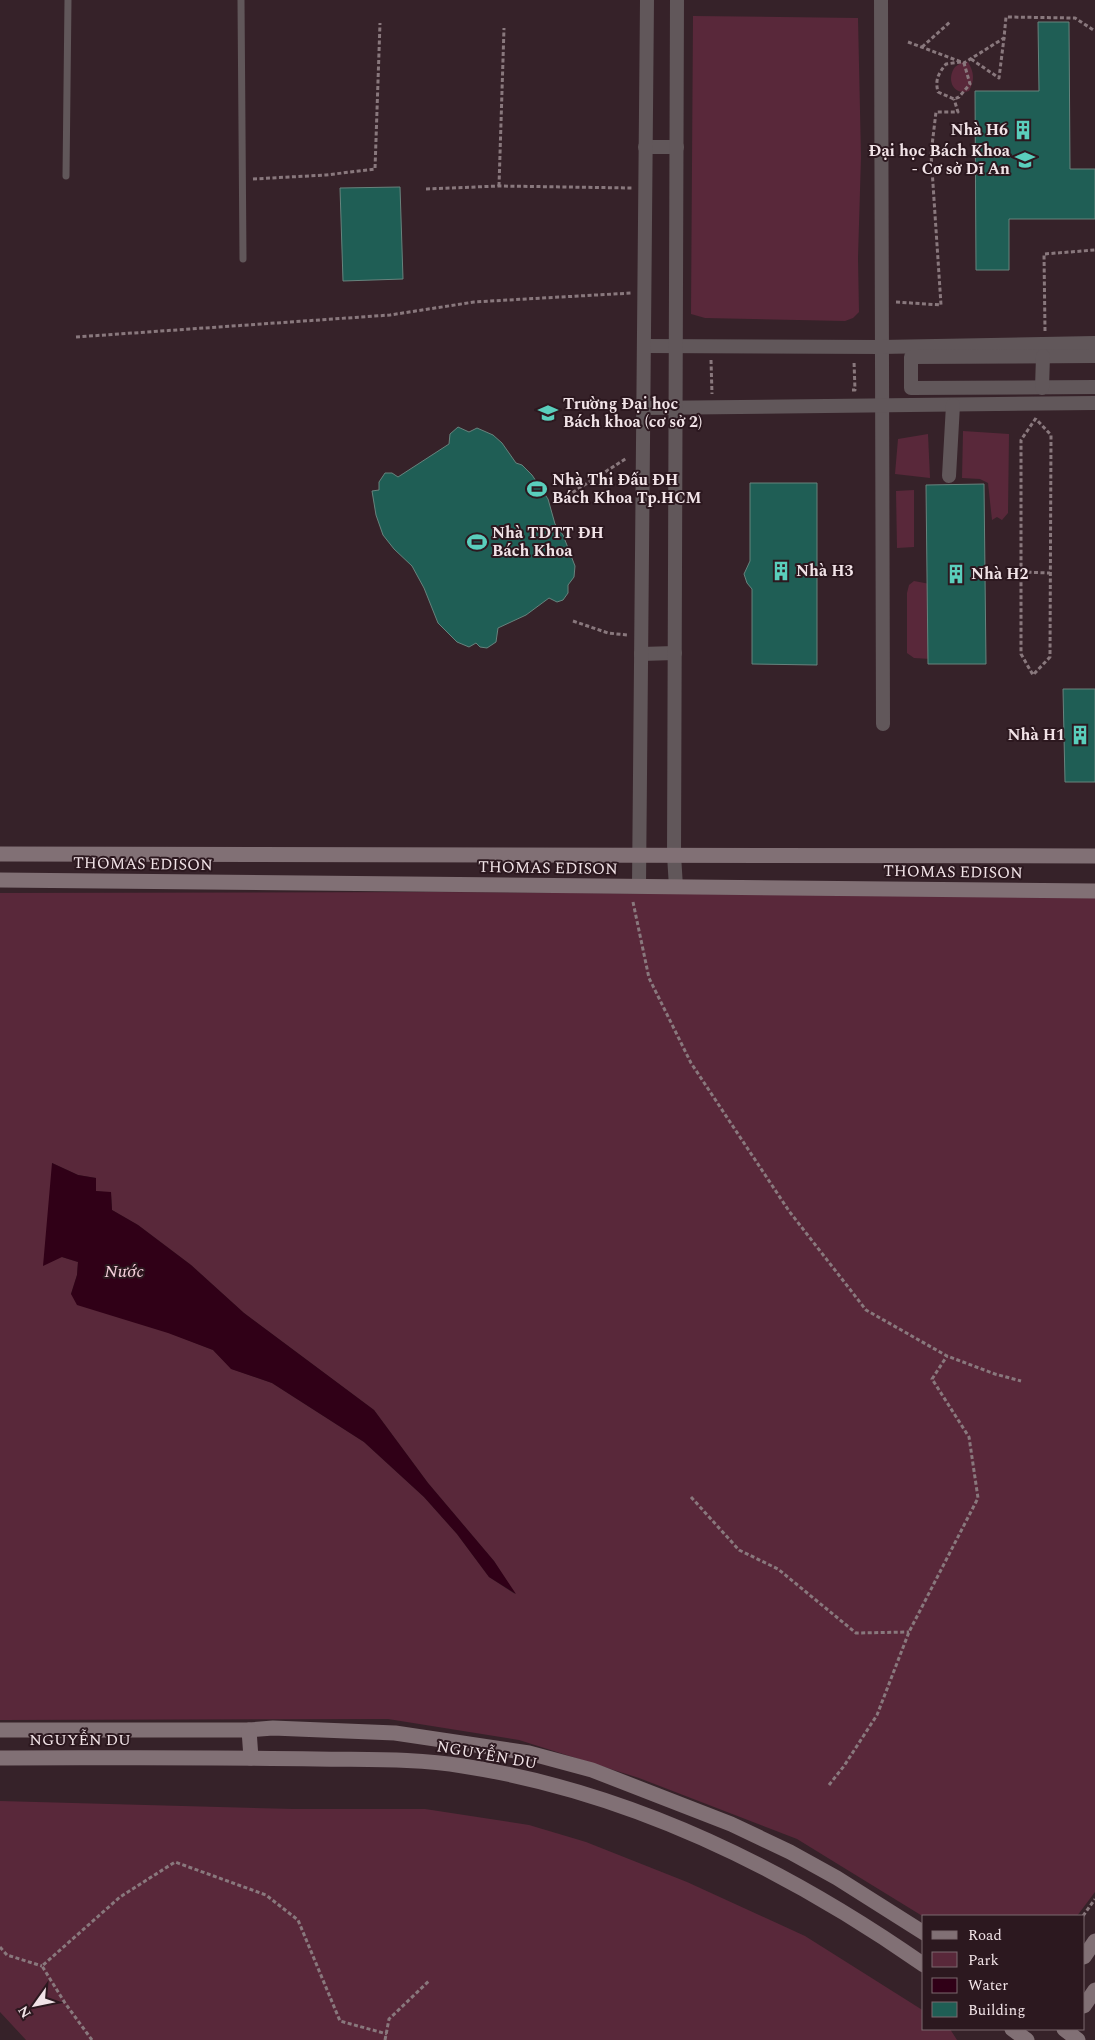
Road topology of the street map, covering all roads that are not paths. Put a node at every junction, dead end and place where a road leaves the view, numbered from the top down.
1 (68, 0) edge
2 (241, 0) edge
3 (646, 0) edge
4 (678, 0) edge
5 (880, 0) edge
6 (645, 147) junction
7 (677, 147) junction
8 (66, 176) dead end
9 (243, 259) dead end
10 (1095, 343) edge
11 (644, 346) junction
12 (676, 347) junction
13 (882, 347) junction
14 (1044, 350) junction
15 (1095, 356) edge
16 (1095, 387) edge
17 (1042, 388) junction
18 (1095, 403) edge
19 (953, 405) junction
20 (882, 406) junction
21 (643, 408) junction
22 (676, 408) junction
23 (948, 476) dead end
24 (675, 653) junction
25 (641, 654) junction
26 (883, 724) dead end
27 (0, 854) edge
28 (639, 855) junction
29 (674, 855) junction
30 (1095, 856) edge
31 (0, 880) edge
32 (634, 886) junction
33 (676, 887) junction
34 (1095, 891) edge
35 (0, 1730) edge
36 (249, 1730) junction
37 (0, 1758) edge
38 (251, 1758) junction
39 (922, 1932) edge
40 (1095, 1941) edge
41 (1085, 1956) edge
42 (922, 1964) edge
43 (1095, 1990) edge
44 (1085, 2005) edge
45 (1014, 2030) edge
46 (1027, 2037) edge

1 - 8 lane
2 - 9 lane
3 - 6 street
4 - 7 street
5 - 13 street
6 - 7 street
6 - 11 street
7 - 12 street
10 - 14 street
11 - 12 street
11 - 21 street
12 - 13 street
12 - 22 street
13 - 14 street
13 - 20 street
14 - 15 street
14 - 17 street
14 - 17 street
16 - 17 street
18 - 19 street
19 - 20 street
19 - 23 street
20 - 22 street
20 - 26 street
21 - 22 street
21 - 25 street
22 - 24 street
24 - 25 street
24 - 29 street
25 - 28 street
27 - 28 street, THOMAS EDISON
28 - 29 street, THOMAS EDISON
28 - 32 street
29 - 30 street, THOMAS EDISON
29 - 33 street
31 - 32 street, THOMAS EDISON
32 - 33 street, THOMAS EDISON
33 - 34 street, THOMAS EDISON
35 - 36 street, NGUYỄN DU
36 - 38 street
36 - 39 street, NGUYỄN DU
37 - 38 street, NGUYỄN DU
38 - 42 street, NGUYỄN DU
40 - 41 street
43 - 44 street
45 - 46 street

